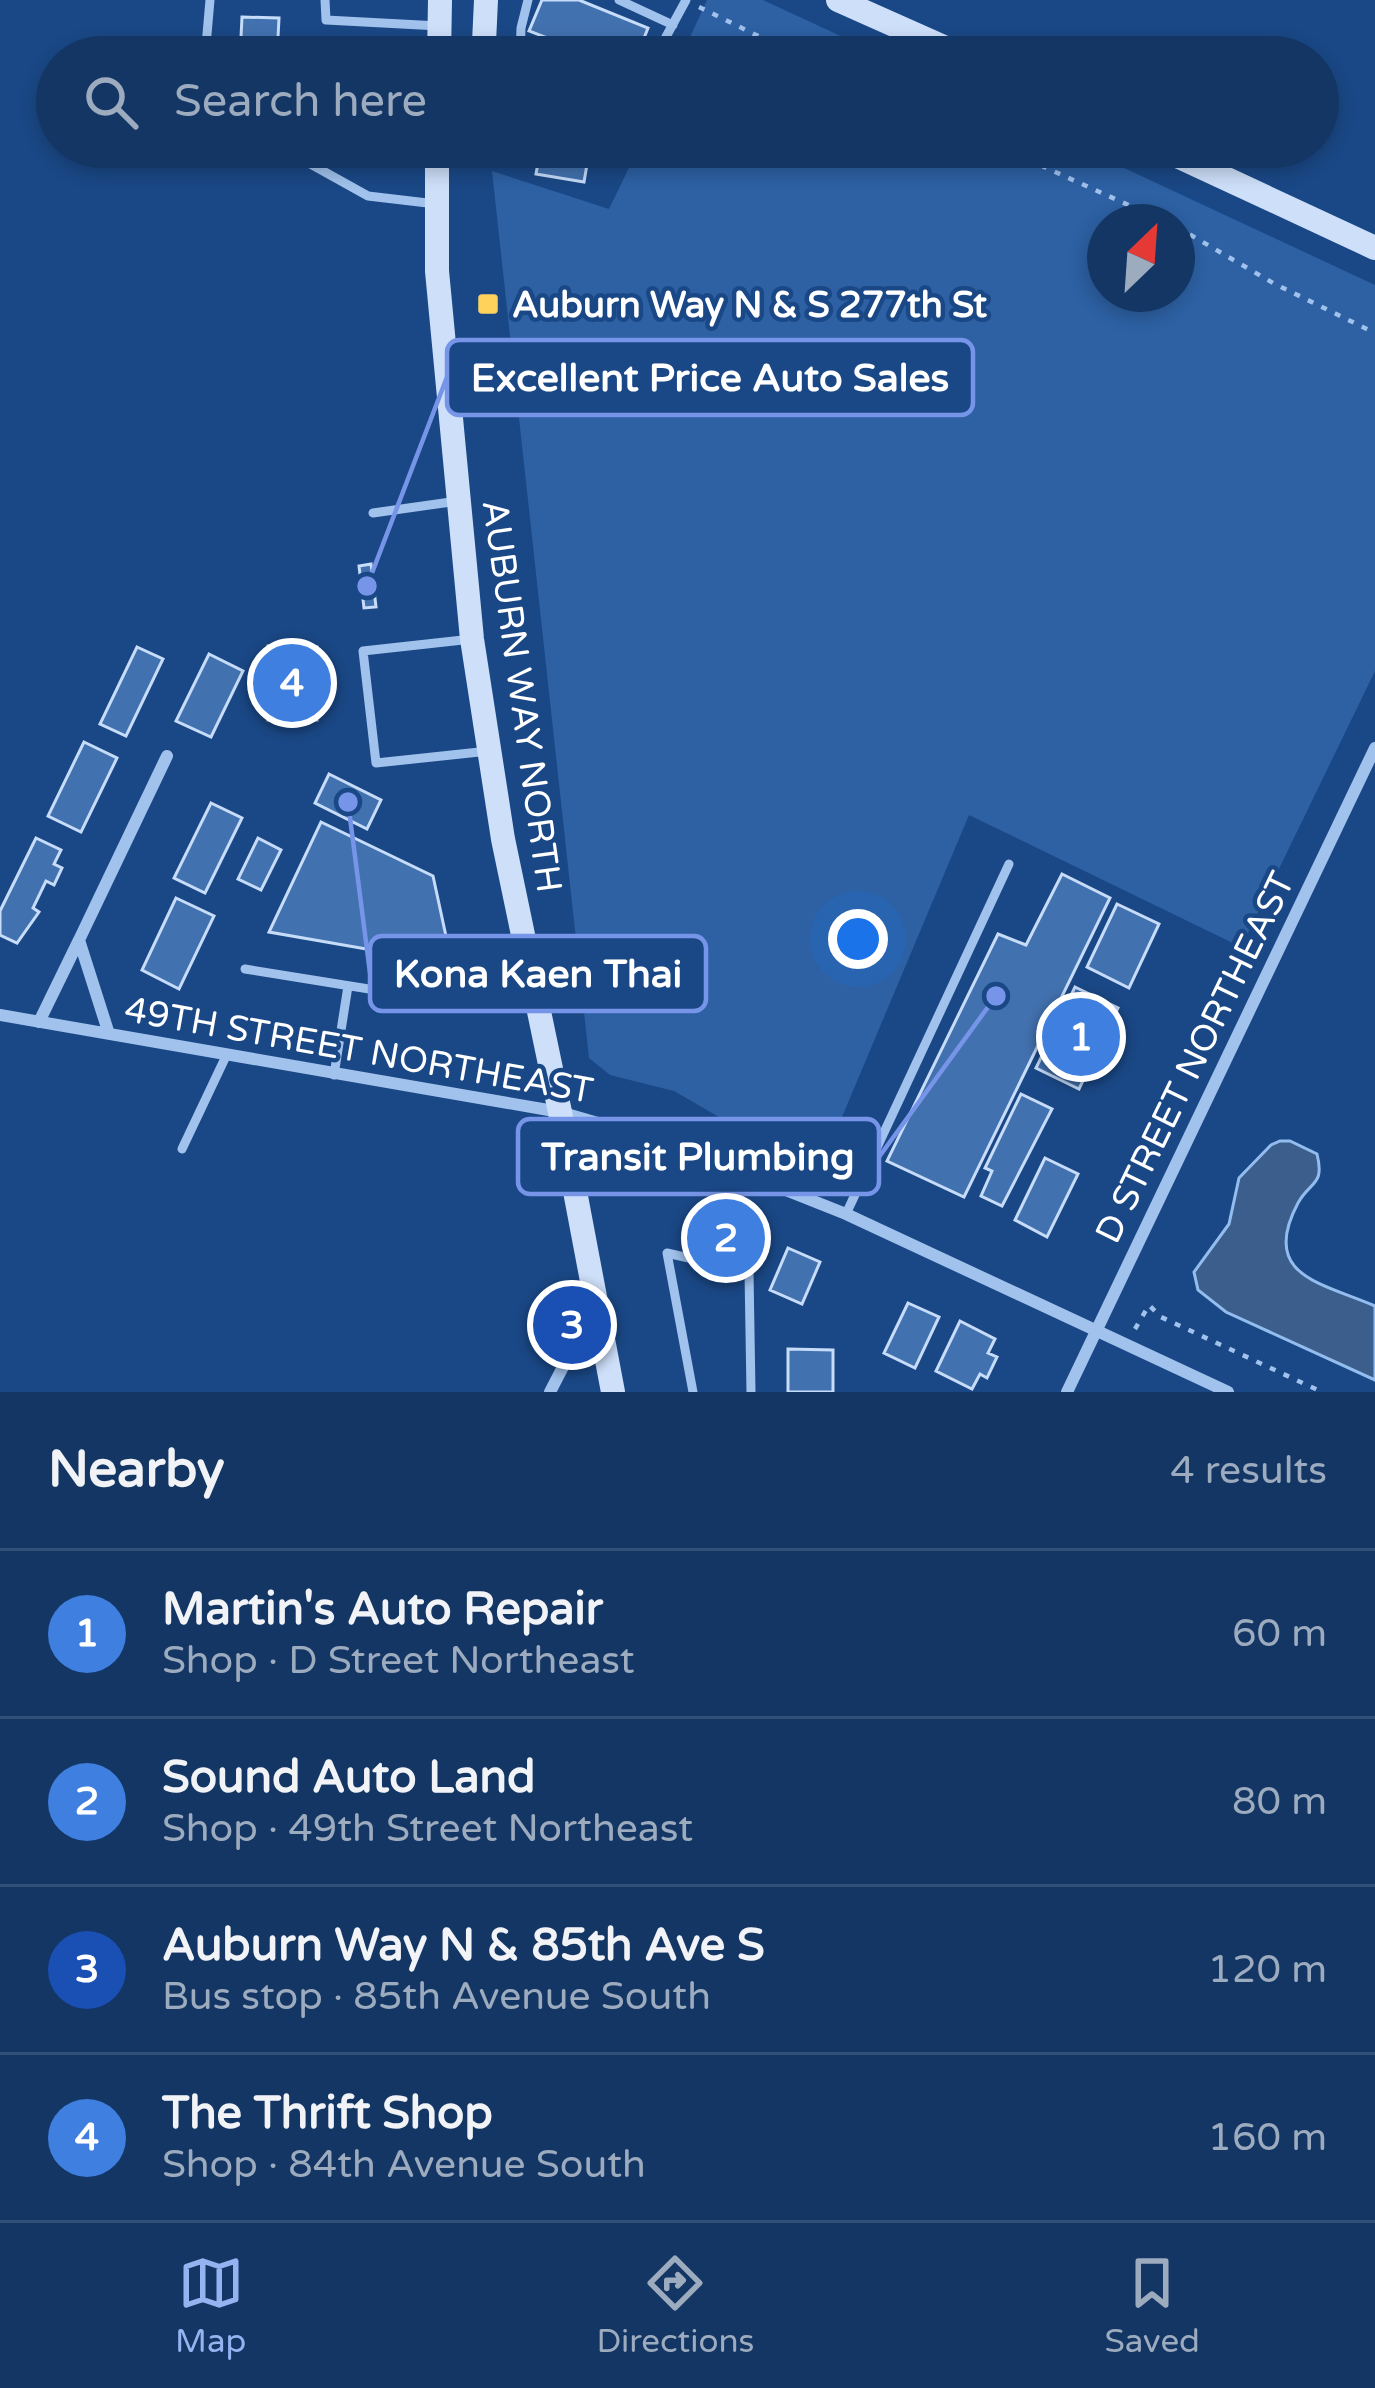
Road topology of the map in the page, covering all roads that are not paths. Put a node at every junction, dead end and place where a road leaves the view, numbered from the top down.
1 (210, 0) edge
2 (325, 0) edge
3 (485, 0) edge
4 (528, 0) edge
5 (619, 0) edge
6 (838, 0) edge
7 (686, 1) edge
8 (440, 13) edge
9 (673, 25) junction
10 (207, 36) edge
11 (484, 36) edge
12 (523, 36) edge
13 (667, 36) edge
14 (919, 36) edge
15 (318, 168) edge
16 (437, 168) edge
17 (1204, 168) edge
18 (436, 204) junction
19 (1375, 248) edge
20 (458, 500) junction
21 (373, 513) dead end
22 (472, 639) junction
23 (1375, 748) edge
24 (489, 751) junction
25 (167, 756) dead end
26 (1010, 864) dead end
27 (79, 940) junction
28 (245, 969) dead end
29 (348, 986) junction
30 (456, 1003) dead end
31 (0, 1015) edge
32 (39, 1022) junction
33 (109, 1034) junction
34 (227, 1054) junction
35 (334, 1075) junction
36 (560, 1112) junction
37 (182, 1149) dead end
38 (846, 1214) junction
39 (595, 1306) junction
40 (1096, 1331) junction
41 (550, 1392) edge
42 (613, 1392) edge
43 (693, 1392) edge
44 (751, 1392) edge
45 (1067, 1392) edge
46 (1228, 1392) edge

1 - 10 lane
2 - 8 lane
3 - 11 main road
4 - 12 lane
5 - 9 lane
6 - 14 main road
7 - 9 lane
9 - 13 lane
15 - 18 lane
16 - 18 main road, AUBURN WAY NORTH
17 - 19 main road
18 - 20 main road, AUBURN WAY NORTH
20 - 21 lane
20 - 22 main road, AUBURN WAY NORTH
22 - 24 main road, AUBURN WAY NORTH
22 - 24 lane
23 - 40 street, D STREET NORTHEAST
24 - 36 main road, AUBURN WAY NORTH
25 - 27 street
26 - 38 lane
27 - 32 street
27 - 33 street
28 - 29 lane
29 - 30 lane
29 - 35 lane
31 - 32 street, 49TH STREET NORTHEAST
32 - 33 street, 49TH STREET NORTHEAST
33 - 34 street, 49TH STREET NORTHEAST
34 - 35 street, 49TH STREET NORTHEAST
34 - 37 lane
35 - 36 street, 49TH STREET NORTHEAST
36 - 38 street, 49TH STREET NORTHEAST
36 - 39 main road, AUBURN WAY NORTH
38 - 40 street, 49TH STREET NORTHEAST
39 - 41 street
39 - 42 main road, AUBURN WAY NORTH
40 - 45 street, D STREET NORTHEAST
40 - 46 street, 49TH STREET NORTHEAST
43 - 44 lane

